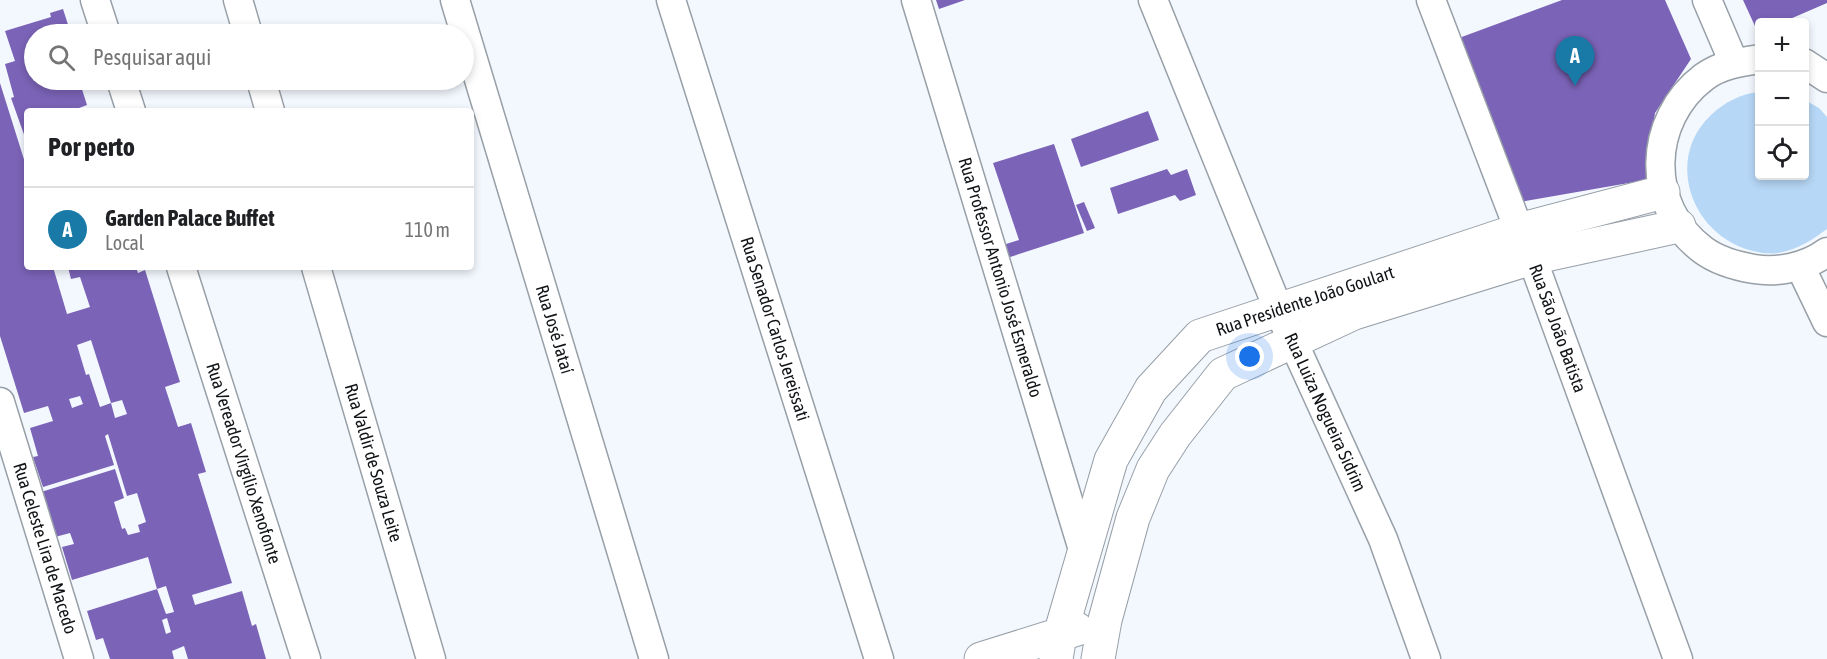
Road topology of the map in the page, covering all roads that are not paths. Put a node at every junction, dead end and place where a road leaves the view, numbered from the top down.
1 (95, 0) edge
2 (238, 0) edge
3 (455, 0) edge
4 (671, 0) edge
5 (916, 0) edge
6 (1153, 0) edge
7 (1431, 0) edge
8 (1707, 0) edge
9 (103, 24) edge
10 (245, 24) edge
11 (462, 24) edge
12 (1747, 61) edge
13 (474, 63) edge
14 (1809, 66) edge
15 (1827, 78) edge
16 (124, 90) edge
17 (264, 90) edge
18 (130, 108) edge
19 (269, 108) edge
20 (1663, 192) junction
21 (1679, 226) junction
22 (1525, 244) junction
23 (1827, 252) edge
24 (1800, 266) junction
25 (182, 270) edge
26 (317, 270) edge
27 (1279, 311) junction
28 (1827, 322) edge
29 (1292, 341) junction
30 (0, 402) edge
31 (1084, 553) junction
32 (1105, 620) junction
33 (1058, 647) edge
34 (79, 659) edge
35 (306, 659) edge
36 (431, 659) edge
37 (654, 659) edge
38 (879, 659) edge
39 (981, 659) edge
40 (1098, 659) edge
41 (1426, 659) edge
42 (1678, 659) edge

1 - 9 street
2 - 10 street
3 - 11 street, Rua José Jataí
4 - 38 street, Rua Senador Carlos Jereissati
5 - 31 street, Rua Professor Antonio José Esmeraldo
6 - 27 street, Rua Luiza Nogueira Sidrim
7 - 22 street, Rua São João Batista
8 - 12 street
12 - 20 street
13 - 37 street, Rua José Jataí
14 - 15 street
16 - 18 street
17 - 19 street
20 - 21 street
20 - 22 street, Rua Presidente João Goulart
21 - 22 street, Rua Presidente João Goulart
21 - 24 street
22 - 27 street, Rua Presidente João Goulart
22 - 29 street, Rua Presidente João Goulart
22 - 42 street, Rua São João Batista
23 - 24 street
24 - 28 street
25 - 35 street, Rua Vereador Virgílio Xenofonte
26 - 36 street, Rua Valdir de Souza Leite
27 - 29 street, Rua Luiza Nogueira Sidrim
27 - 31 street, Rua Presidente João Goulart
29 - 32 street, Rua Presidente João Goulart
29 - 41 street, Rua Luiza Nogueira Sidrim
30 - 34 street, Rua Celeste Lira de Macedo
31 - 33 street, Rua Presidente João Goulart
32 - 33 street
32 - 40 street, Rua Presidente João Goulart
33 - 39 street

